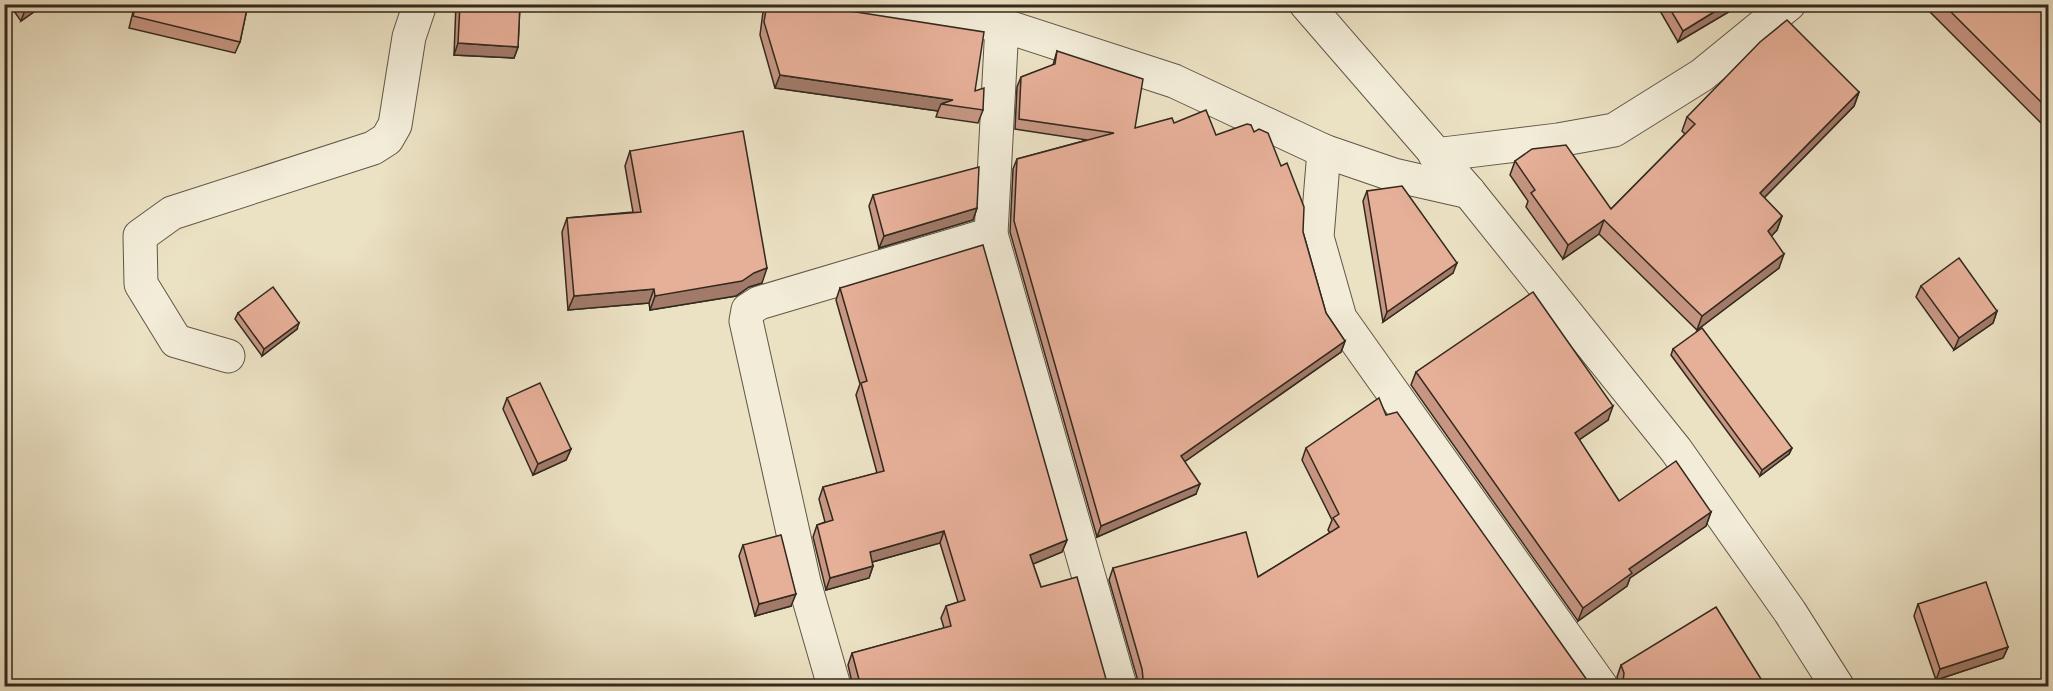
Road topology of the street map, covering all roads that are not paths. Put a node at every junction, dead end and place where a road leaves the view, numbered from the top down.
1 (420, 4) edge
2 (835, 4) edge
3 (1306, 4) edge
4 (1788, 4) edge
5 (1002, 25) junction
6 (1324, 151) junction
7 (1435, 155) junction
8 (1469, 192) junction
9 (991, 234) junction
10 (228, 356) dead end
11 (1825, 684) edge
12 (834, 687) edge
13 (1120, 687) edge
14 (1601, 687) edge

1 - 10 street
2 - 5 street
3 - 7 street
4 - 7 street
5 - 6 street
5 - 9 street
6 - 8 street
6 - 14 street
7 - 8 street
8 - 11 street
9 - 12 street
9 - 13 street

